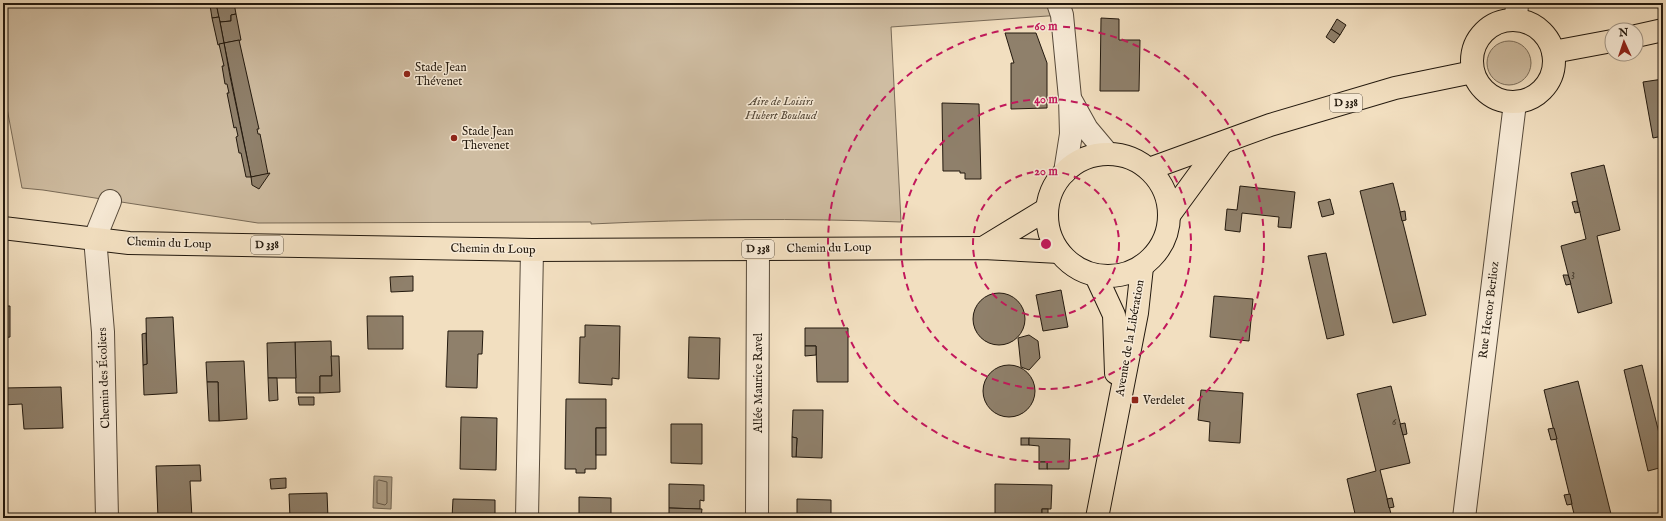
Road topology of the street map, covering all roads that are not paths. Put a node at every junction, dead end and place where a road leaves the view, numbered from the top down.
1 (1058, 3) edge
2 (1517, 12) edge
3 (1663, 30) edge
4 (1644, 34) edge
5 (1604, 42) edge
6 (1553, 52) junction
7 (1473, 72) junction
8 (1070, 98) junction
9 (1515, 102) junction
10 (1222, 143) junction
11 (1108, 154) junction
12 (1148, 169) junction
13 (1065, 172) junction
14 (110, 201) dead end
15 (1047, 210) junction
16 (1170, 214) junction
17 (3, 228) edge
18 (95, 238) junction
19 (983, 248) junction
20 (758, 249) junction
21 (532, 250) junction
22 (1059, 252) junction
23 (1142, 267) junction
24 (1096, 276) junction
25 (1118, 410) junction
26 (107, 518) edge
27 (527, 518) edge
28 (757, 518) edge
29 (1097, 518) edge
30 (1464, 518) edge

1 - 8 street
2 - 6 main road
2 - 7 main road
3 - 4 main road
5 - 6 main road
6 - 9 main road
7 - 9 main road
7 - 10 main road, D 338
8 - 11 street
8 - 13 street
9 - 30 street, Rue Hector Berlioz
10 - 12 main road, D 338
10 - 16 main road
11 - 12 main road
11 - 13 main road
12 - 16 main road
13 - 15 main road
14 - 18 street
15 - 19 main road
15 - 22 main road
16 - 23 main road
17 - 18 main road, Chemin du Loup / D 338
18 - 21 main road, Chemin du Loup / D 338
18 - 26 street, Chemin des Écoliers
19 - 20 main road, Chemin du Loup / D 338
19 - 22 main road, Chemin du Loup / D 338
20 - 21 main road, Chemin du Loup / D 338
20 - 28 street, Allée Maurice Ravel
21 - 27 street
22 - 24 main road
23 - 24 main road
23 - 25 main road, Avenue de la Libération
24 - 25 main road, Avenue de la Libération
25 - 29 main road, Avenue de la Libération

